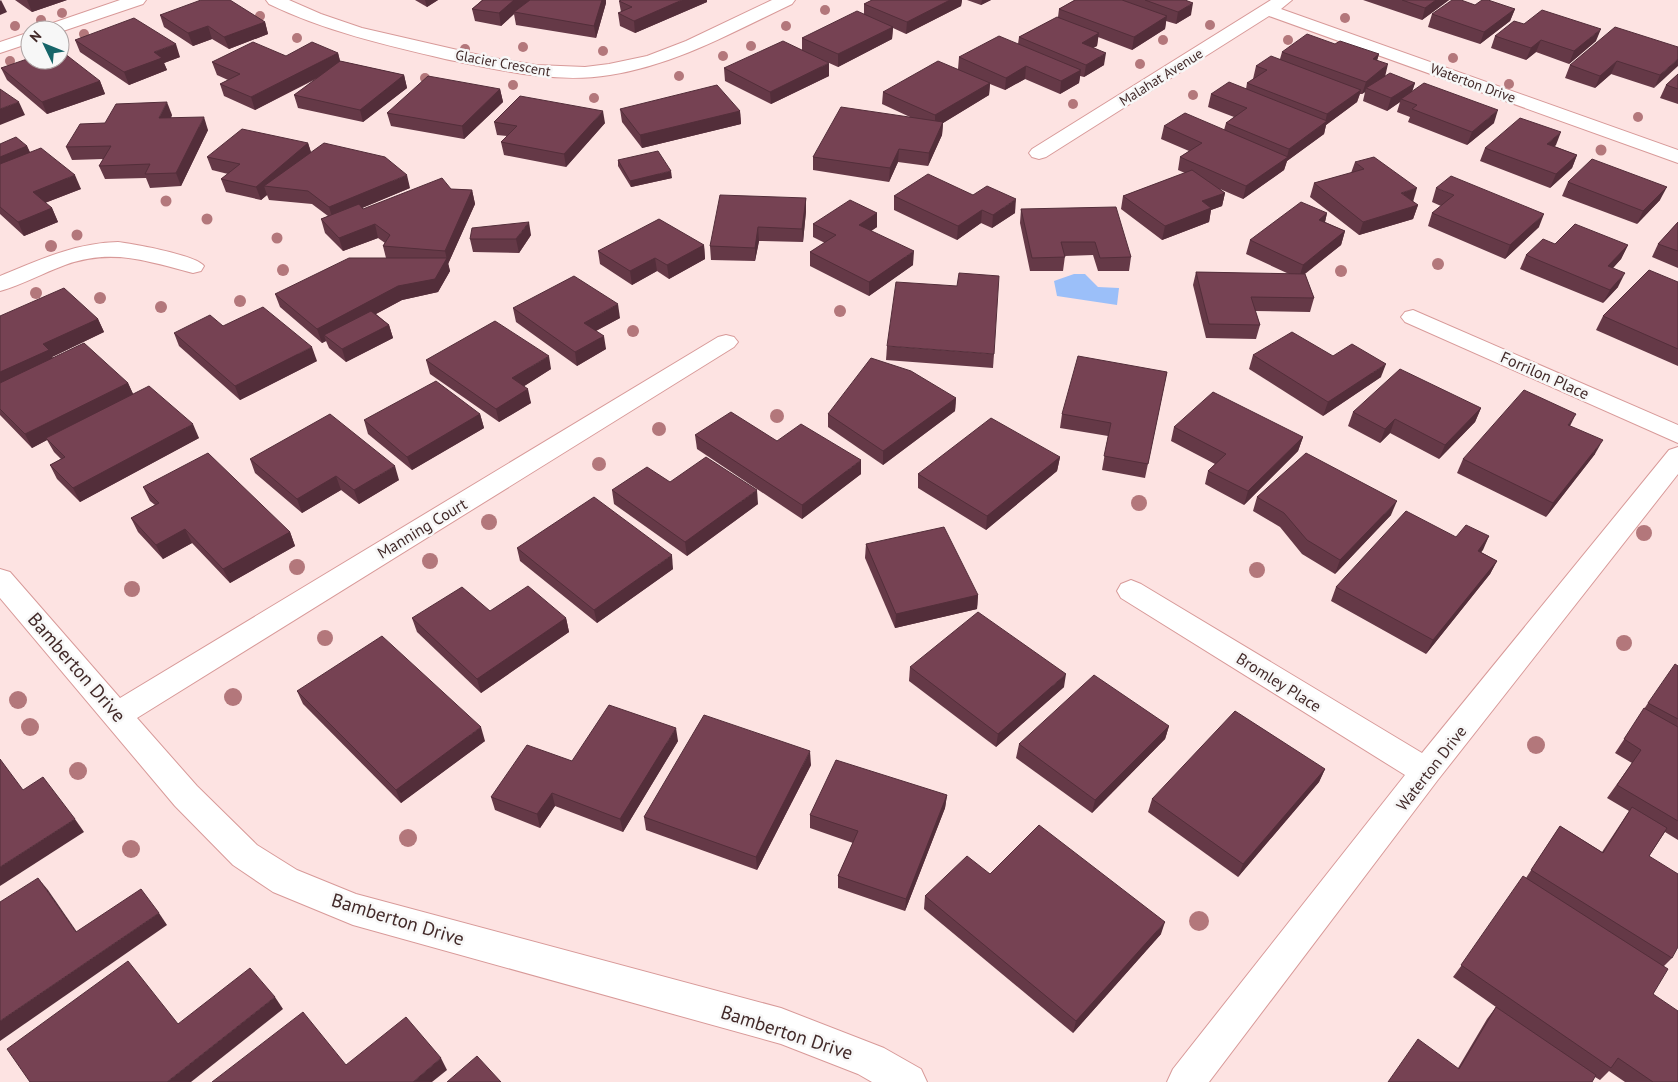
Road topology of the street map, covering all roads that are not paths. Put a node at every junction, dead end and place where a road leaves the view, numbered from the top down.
1 (137, 0) edge
2 (275, 0) edge
3 (786, 0) edge
4 (1276, 5) edge
5 (70, 23) edge
6 (20, 41) edge
7 (0, 48) edge
8 (1039, 153) dead end
9 (1678, 157) edge
10 (193, 266) dead end
11 (0, 284) edge
12 (1413, 317) dead end
13 (726, 342) dead end
14 (1678, 435) edge
15 (1678, 456) edge
16 (0, 578) edge
17 (1131, 591) dead end
18 (118, 714) junction
19 (1426, 772) junction
20 (908, 1082) edge
21 (1186, 1082) edge

1 - 5 street
2 - 3 street, Glacier Crescent
4 - 8 street, Malahat Avenue
4 - 9 street, Waterton Drive
6 - 7 street
10 - 11 street
12 - 14 street, Forrilon Place
13 - 18 street, Manning Court
15 - 19 street, Waterton Drive
16 - 18 street, Bamberton Drive
17 - 19 street, Bromley Place
18 - 20 street, Bamberton Drive
19 - 21 street, Waterton Drive

